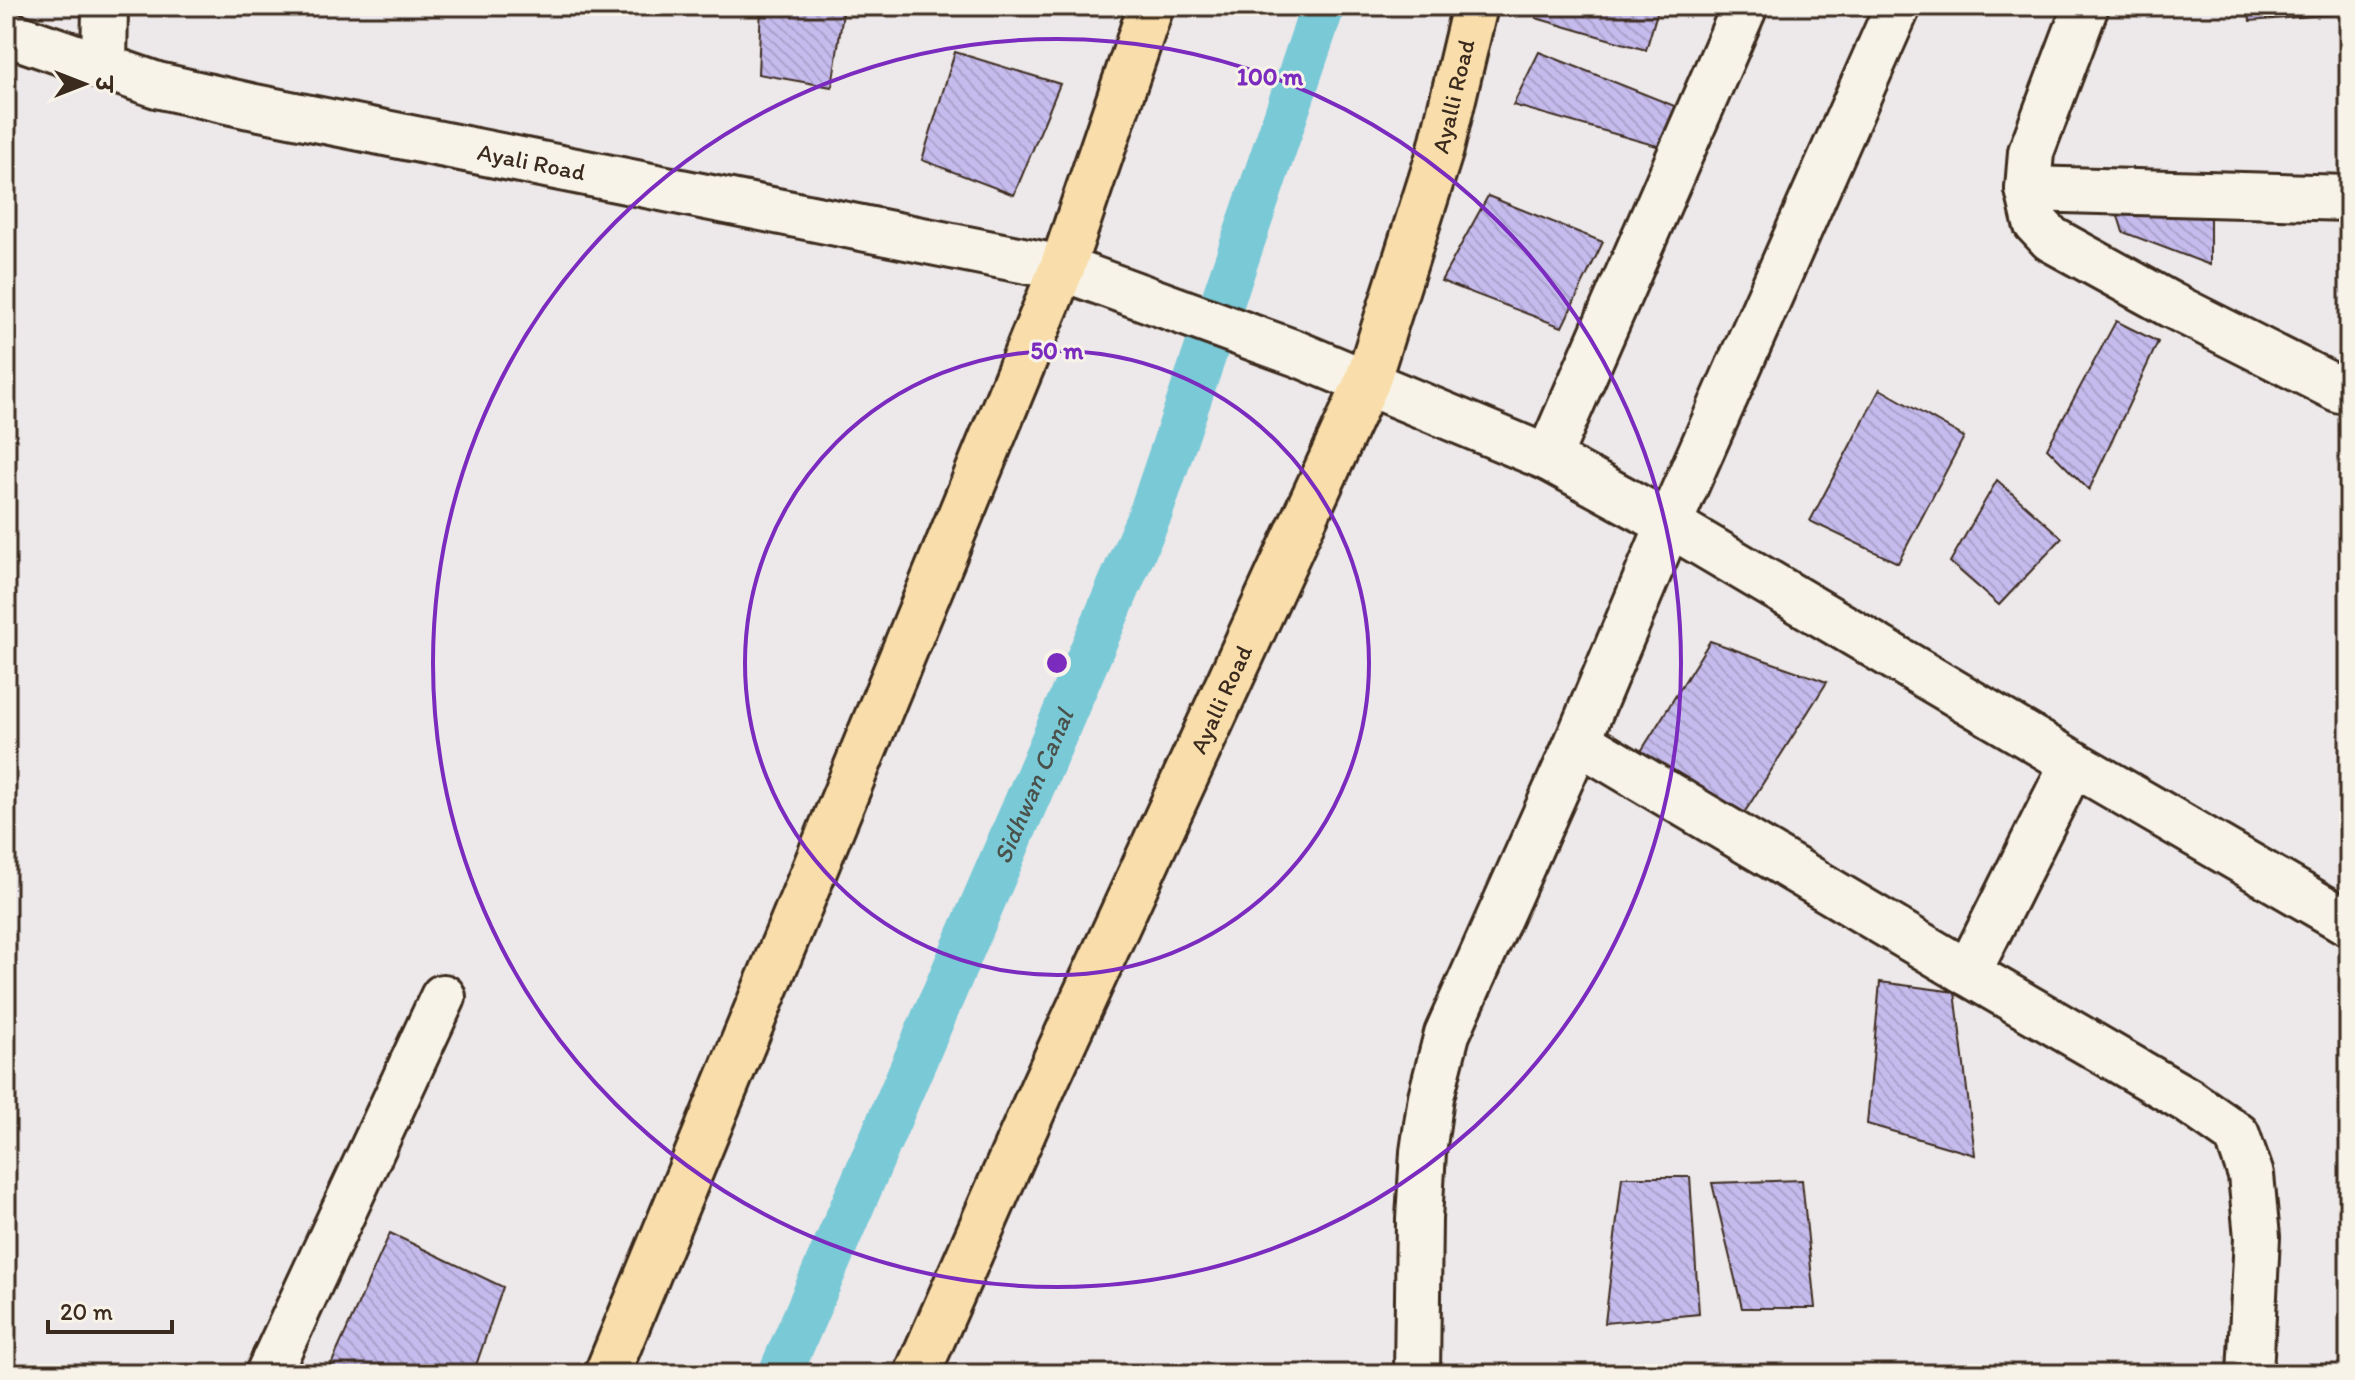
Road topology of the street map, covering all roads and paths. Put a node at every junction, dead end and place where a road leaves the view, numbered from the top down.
1 (105, 6) edge
2 (1151, 6) edge
3 (1475, 6) edge
4 (1745, 6) edge
5 (1898, 6) edge
6 (2086, 6) edge
7 (6, 33) edge
8 (104, 67) junction
9 (2028, 189) junction
10 (2349, 198) edge
11 (1062, 268) junction
12 (1367, 382) junction
13 (2346, 392) edge
14 (1548, 458) junction
15 (1669, 524) junction
16 (1578, 741) junction
17 (2073, 763) junction
18 (2349, 923) edge
19 (1968, 973) junction
20 (443, 997) dead end
21 (268, 1374) edge
22 (607, 1374) edge
23 (917, 1374) edge
24 (1417, 1374) edge
25 (2250, 1374) edge

1 - 8 street
2 - 11 highway
3 - 12 highway, Ayalli Road
4 - 14 street
5 - 15 street
6 - 9 street
7 - 8 street, Ayali Road
8 - 11 street, Ayali Road
9 - 10 street
9 - 13 street
11 - 12 street, Ayali Road
11 - 22 highway
12 - 14 street, Ayali Road
12 - 23 highway, Ayalli Road
14 - 15 street, Ayali Road
15 - 16 street
15 - 17 street, Ayali Road
16 - 19 street
16 - 24 street
17 - 18 street, Ayali Road
17 - 19 street
19 - 25 street
20 - 21 street

